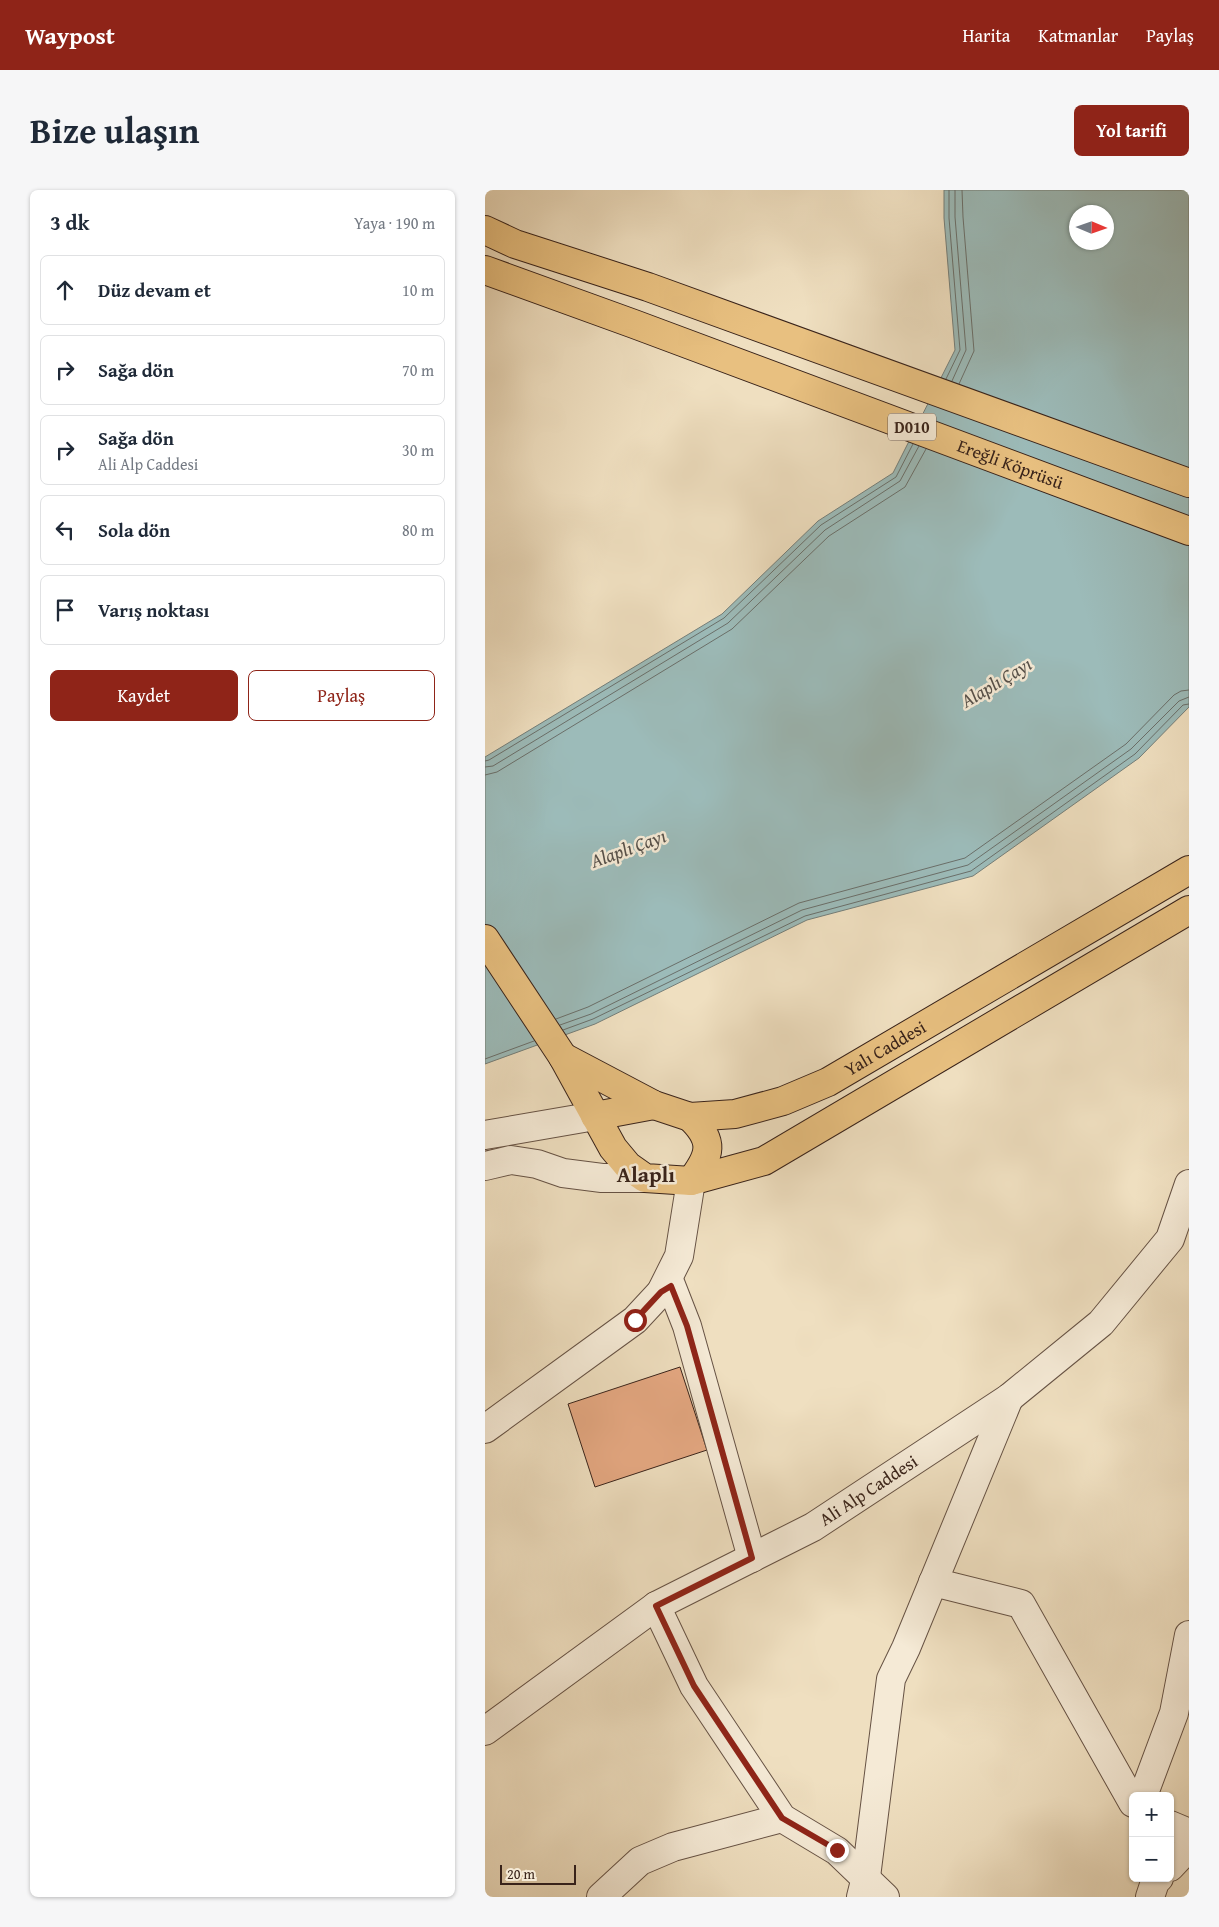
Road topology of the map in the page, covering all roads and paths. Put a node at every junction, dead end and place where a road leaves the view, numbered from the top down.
1 (485, 230) edge
2 (485, 270) edge
3 (1189, 483) edge
4 (1189, 531) edge
5 (1189, 870) edge
6 (1189, 910) edge
7 (485, 940) edge
8 (563, 1057) junction
9 (654, 1104) junction
10 (595, 1116) junction
11 (690, 1117) junction
12 (485, 1135) edge
13 (485, 1166) edge
14 (645, 1178) junction
15 (691, 1181) junction
16 (1189, 1184) edge
17 (661, 1292) junction
18 (1009, 1398) junction
19 (485, 1429) edge
20 (752, 1558) junction
21 (933, 1582) junction
22 (656, 1606) junction
23 (1189, 1635) edge
24 (485, 1731) edge
25 (1144, 1792) edge
26 (1129, 1796) edge
27 (782, 1818) junction
28 (1174, 1827) edge
29 (1189, 1833) edge
30 (1189, 1847) edge
31 (1174, 1862) edge
32 (1155, 1882) edge
33 (863, 1887) edge
34 (601, 1897) edge
35 (885, 1897) edge
36 (1150, 1897) edge

1 - 3 main road, D010
2 - 4 main road, Ereğli Köprüsü / D010
5 - 11 main road, Yalı Caddesi
6 - 15 main road, Yalı Caddesi
7 - 8 main road
8 - 9 main road, Yalı Caddesi
8 - 10 main road
9 - 10 main road
9 - 11 main road, Yalı Caddesi
10 - 12 street
10 - 14 main road
11 - 15 main road
13 - 14 street
14 - 15 main road, Yalı Caddesi
15 - 17 street
16 - 18 street, Ali Alp Caddesi
17 - 19 street
17 - 20 street
18 - 20 street, Ali Alp Caddesi
18 - 21 street
20 - 22 street, Ali Alp Caddesi
21 - 26 street
21 - 33 street
22 - 24 street, Ali Alp Caddesi
22 - 27 street
23 - 25 street
27 - 33 street
27 - 34 street
28 - 29 street
30 - 31 street
32 - 36 street
33 - 35 street

